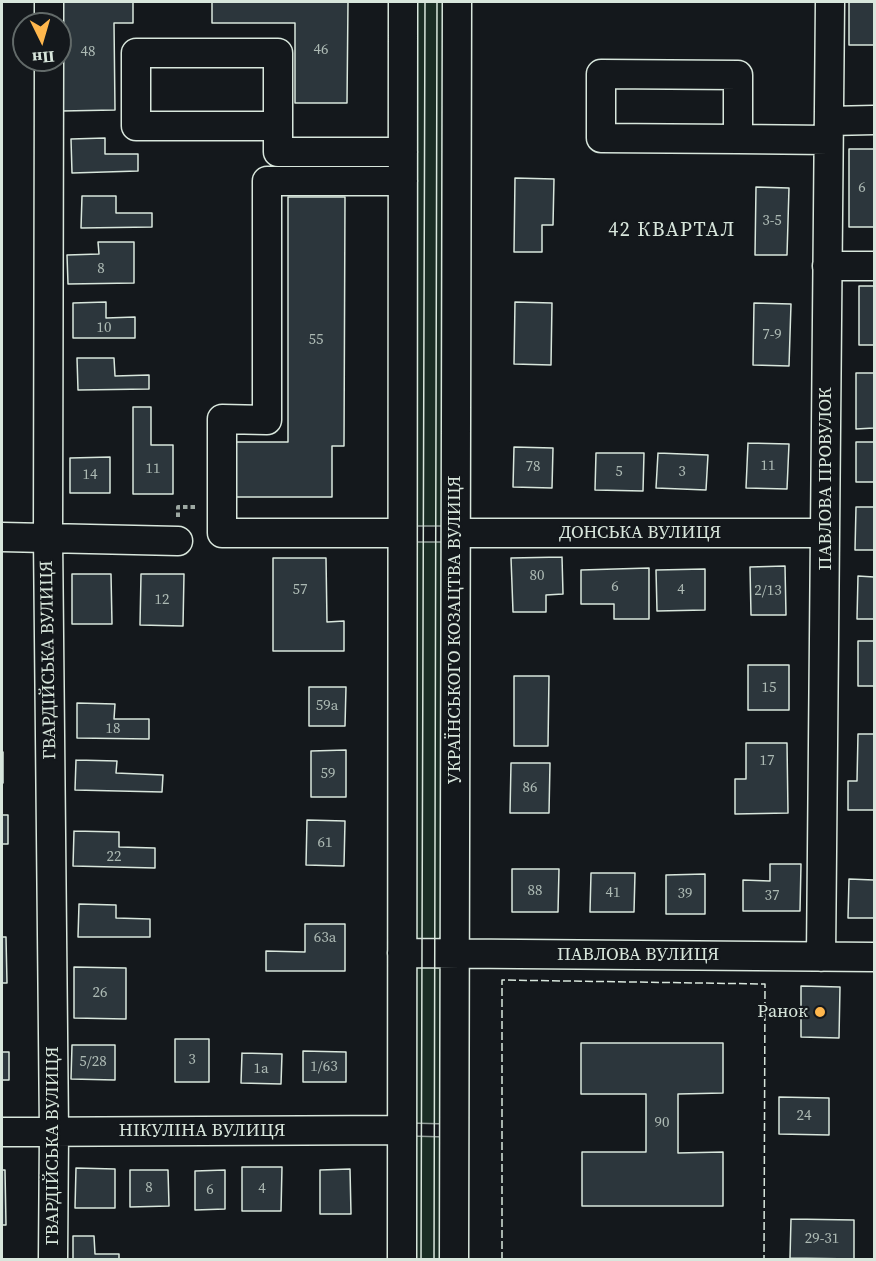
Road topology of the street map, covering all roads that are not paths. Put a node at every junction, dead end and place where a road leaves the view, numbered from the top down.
1 (403, 2) edge
2 (457, 2) edge
3 (830, 2) edge
4 (49, 72) edge
5 (874, 120) edge
6 (278, 126) junction
7 (828, 130) junction
8 (738, 140) junction
9 (403, 152) junction
10 (403, 181) junction
11 (827, 266) junction
12 (874, 266) edge
13 (402, 533) junction
14 (456, 533) junction
15 (825, 533) junction
16 (2, 537) edge
17 (48, 537) junction
18 (178, 541) dead end
19 (402, 953) junction
20 (455, 954) junction
21 (821, 957) junction
22 (874, 957) edge
23 (402, 1130) junction
24 (2, 1131) edge
25 (54, 1132) junction
26 (52, 1260) edge
27 (402, 1260) edge
28 (454, 1260) edge

1 - 9 street
2 - 14 street, УКРАЇНСЬКОГО КОЗАЦТВА ВУЛИЦЯ
3 - 7 street, ПАВЛОВА ПРОВУЛОК
4 - 17 street, ГВАРДІЙСЬКА ВУЛИЦЯ
5 - 7 street
6 - 6 street
6 - 9 street
7 - 8 street
7 - 11 street, ПАВЛОВА ПРОВУЛОК
8 - 8 street
9 - 10 street
10 - 13 street
10 - 13 street
11 - 12 street
11 - 15 street, ПАВЛОВА ПРОВУЛОК
13 - 19 street
14 - 15 street, ДОНСЬКА ВУЛИЦЯ
14 - 20 street, УКРАЇНСЬКОГО КОЗАЦТВА ВУЛИЦЯ
15 - 21 street, ПАВЛОВА ПРОВУЛОК
16 - 17 street
17 - 18 street
17 - 25 street, ГВАРДІЙСЬКА ВУЛИЦЯ
19 - 20 street, ПАВЛОВА ВУЛИЦЯ
19 - 23 street
20 - 21 street, ПАВЛОВА ВУЛИЦЯ
20 - 28 street, УКРАЇНСЬКОГО КОЗАЦТВА ВУЛИЦЯ
21 - 22 street, ПАВЛОВА ВУЛИЦЯ
23 - 25 street, НІКУЛІНА ВУЛИЦЯ
23 - 27 street
24 - 25 street, НІКУЛІНА ВУЛИЦЯ
25 - 26 street, ГВАРДІЙСЬКА ВУЛИЦЯ

